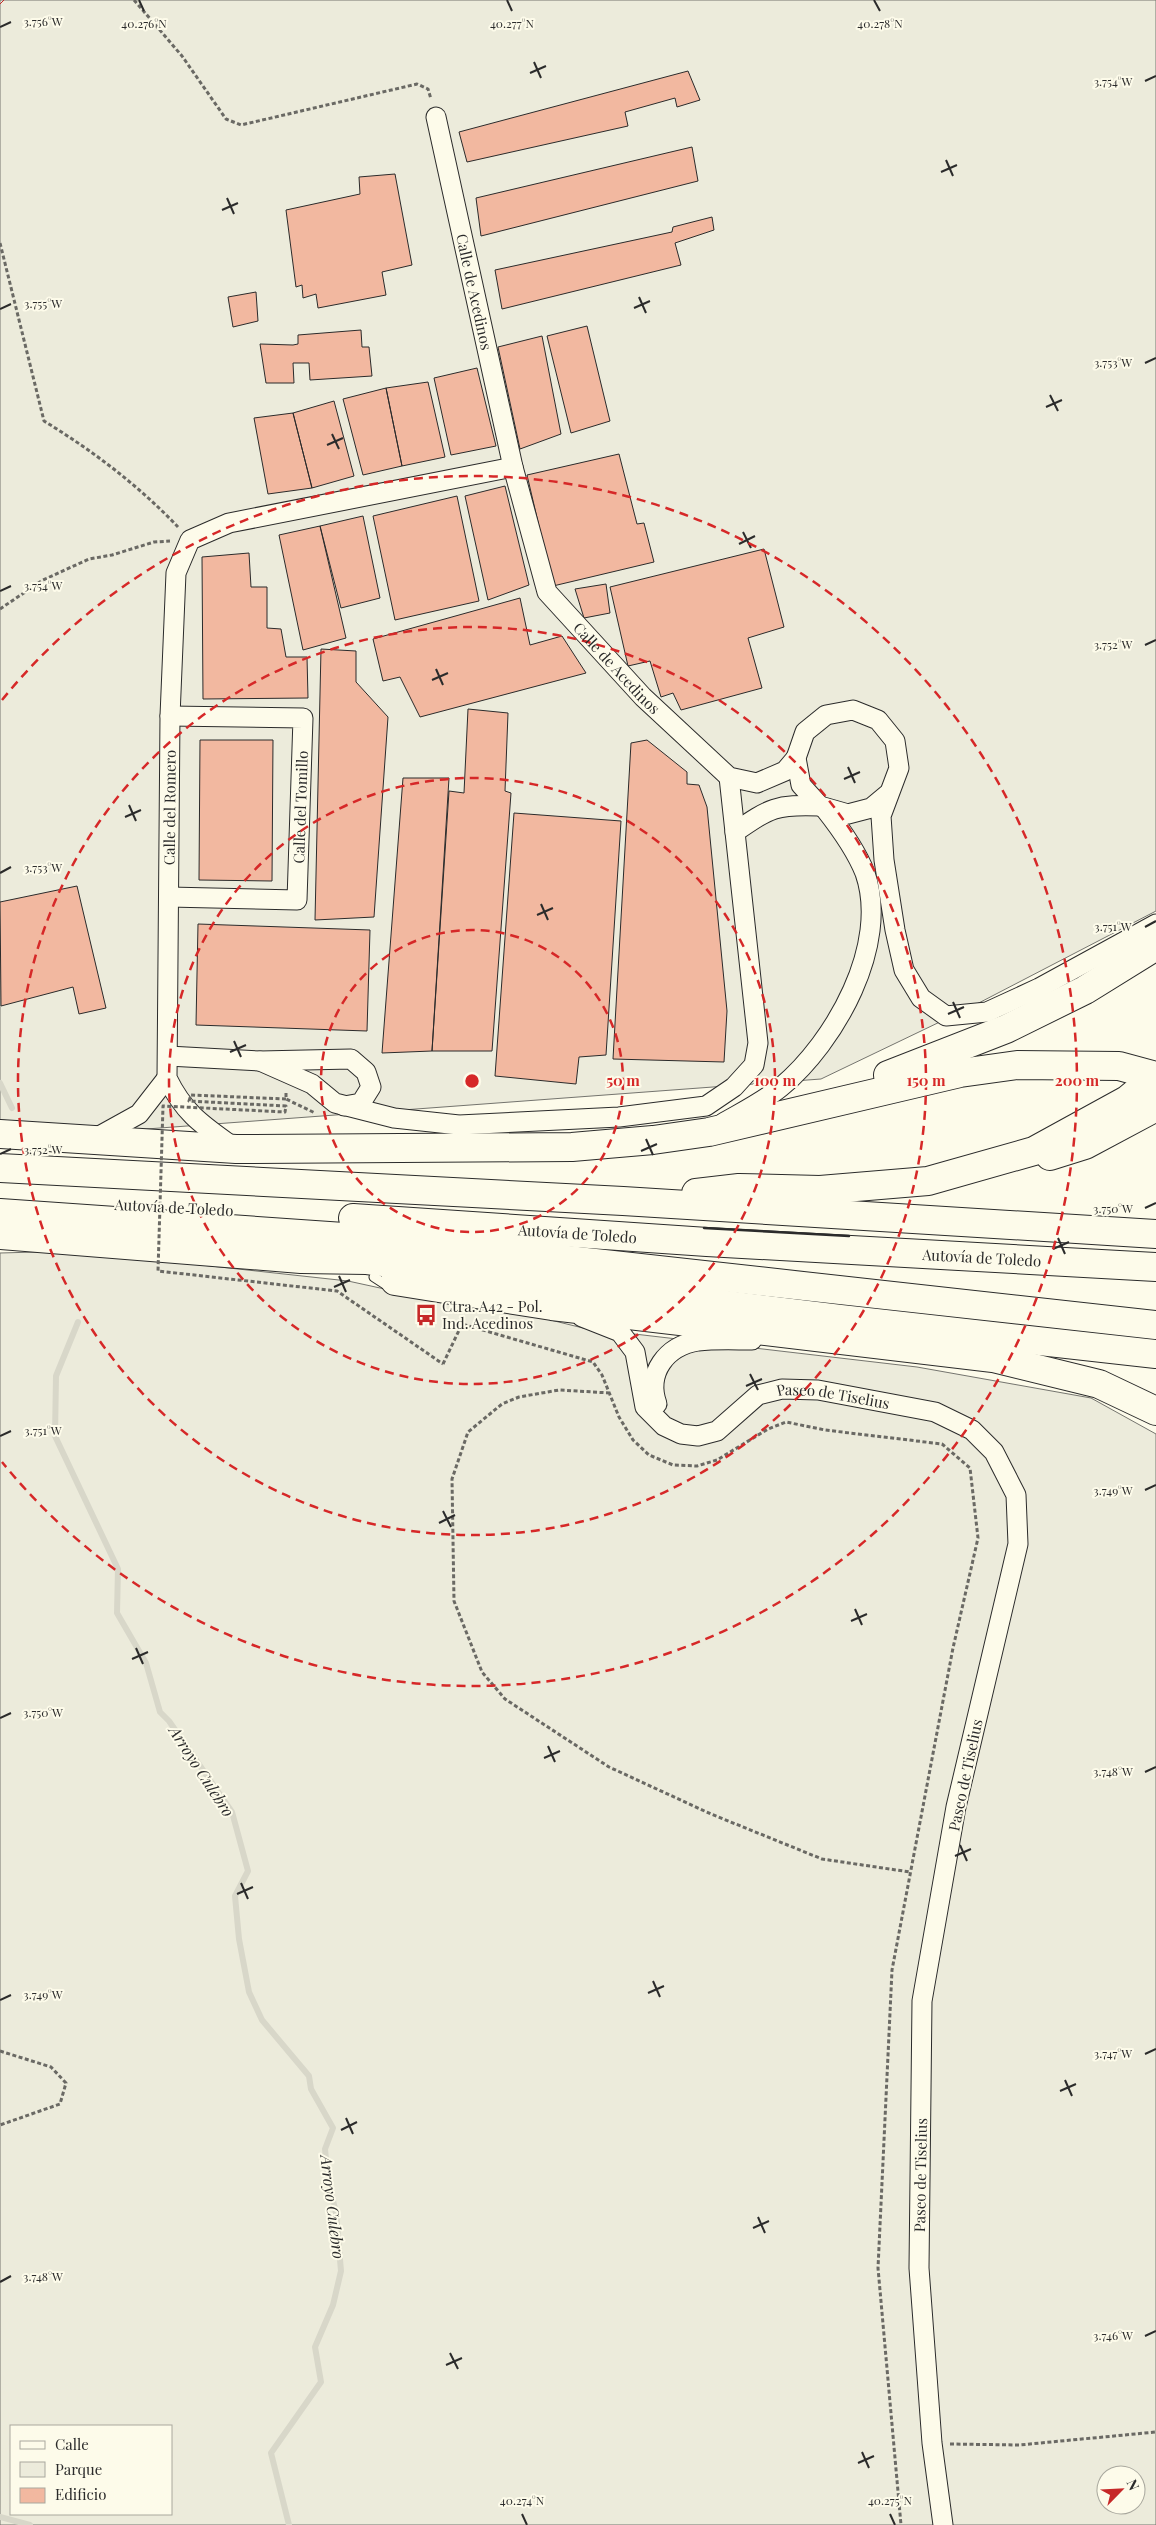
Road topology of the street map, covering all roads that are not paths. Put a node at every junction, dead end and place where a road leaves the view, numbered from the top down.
1 (436, 117) road end
2 (512, 467) junction
3 (170, 716) junction
4 (796, 758) junction
5 (729, 777) junction
6 (889, 793) junction
7 (822, 807) junction
8 (735, 832) junction
9 (169, 897) junction
10 (1156, 924) edge
11 (1156, 946) edge
12 (168, 1056) junction
13 (260, 1061) junction
14 (1156, 1076) edge
15 (167, 1078) junction
16 (344, 1106) junction
17 (1156, 1107) edge
18 (795, 1110) junction
19 (709, 1132) junction
20 (0, 1134) edge
21 (92, 1140) junction
22 (236, 1149) junction
23 (0, 1168) edge
24 (928, 1181) junction
25 (0, 1198) edge
26 (623, 1201) junction
27 (2, 1230) edge
28 (1156, 1234) edge
29 (387, 1240) junction
30 (707, 1242) junction
31 (302, 1259) junction
32 (1156, 1267) edge
33 (374, 1277) junction
34 (400, 1294) dead end
35 (488, 1297) junction
36 (460, 1301) dead end
37 (552, 1306) junction
38 (1156, 1325) edge
39 (842, 1339) junction
40 (1156, 1354) edge
41 (1156, 1411) edge
42 (664, 1426) junction
43 (943, 2525) edge

1 - 2 street, Calle de Acedinos
2 - 3 street, Calle del Romero
2 - 5 street, Calle de Acedinos
3 - 9 street, Calle del Romero
3 - 9 street, Calle del Tomillo
4 - 5 street
4 - 6 street
4 - 7 street
5 - 8 street
6 - 7 street
6 - 10 street
7 - 8 street
7 - 19 street
8 - 16 street
9 - 12 street, Calle del Romero
11 - 18 highway
12 - 13 street
12 - 15 street, Calle del Romero
13 - 16 street
13 - 16 street
14 - 18 highway
14 - 24 highway
15 - 21 street
15 - 22 street
17 - 24 highway
18 - 19 highway
19 - 22 highway
20 - 21 highway
21 - 22 highway
23 - 26 highway
24 - 26 highway
25 - 30 highway, Autovía de Toledo
26 - 28 highway
27 - 29 highway
27 - 31 highway
29 - 30 highway
29 - 38 highway
30 - 32 highway, Autovía de Toledo
31 - 33 highway
31 - 40 highway
33 - 34 lane
33 - 35 highway
35 - 36 lane
35 - 37 highway
37 - 39 highway
37 - 42 street
39 - 41 highway
39 - 42 street
42 - 43 street, Paseo de Tiselius

